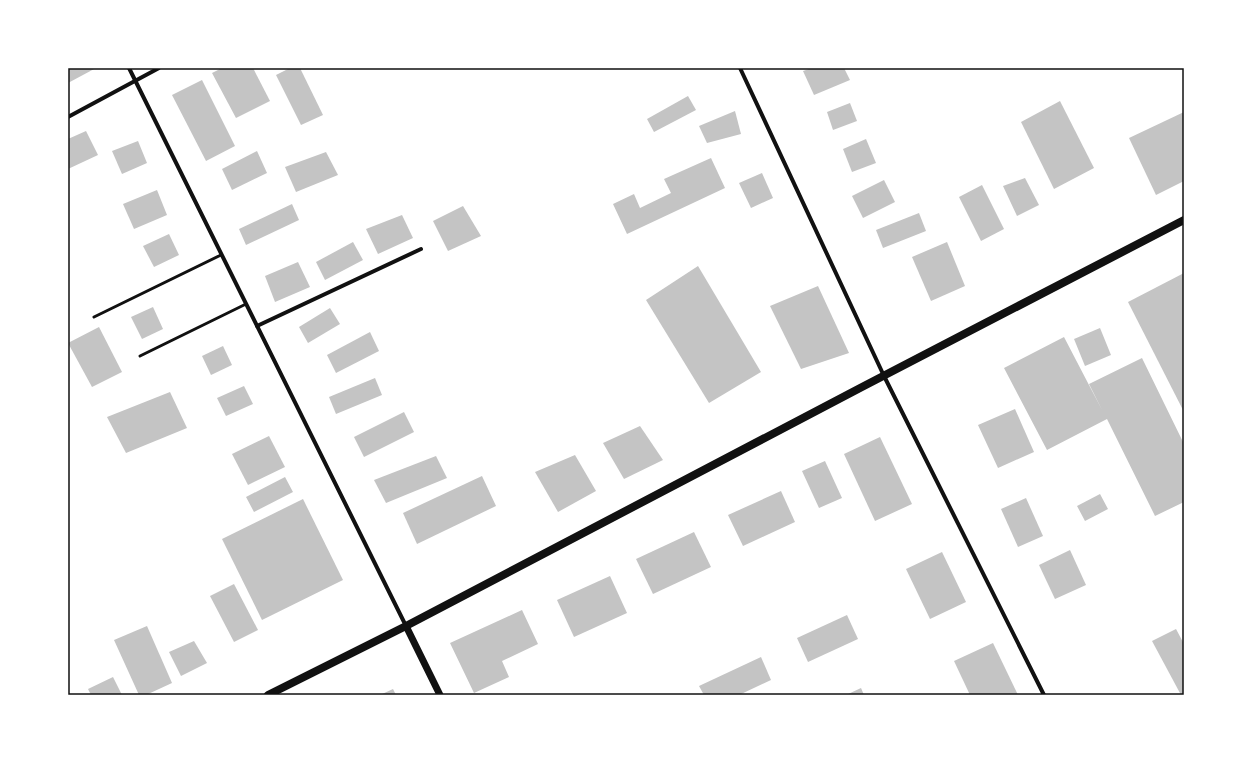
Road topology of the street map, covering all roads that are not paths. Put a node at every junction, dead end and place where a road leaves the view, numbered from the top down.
1 (129, 68) edge
2 (159, 68) edge
3 (740, 68) edge
4 (136, 81) junction
5 (68, 116) edge
6 (1184, 220) edge
7 (421, 249) dead end
8 (222, 254) junction
9 (246, 304) junction
10 (94, 317) dead end
11 (257, 326) junction
12 (140, 356) dead end
13 (884, 376) junction
14 (406, 626) junction
15 (268, 695) edge
16 (440, 695) edge
17 (1044, 695) edge

1 - 4 street
2 - 4 street
3 - 13 street
4 - 5 street
4 - 8 street
6 - 13 main road
7 - 11 street
8 - 9 street
8 - 10 lane
9 - 11 street
9 - 12 lane
11 - 14 street
13 - 14 main road
13 - 17 street
14 - 15 main road
14 - 16 street

